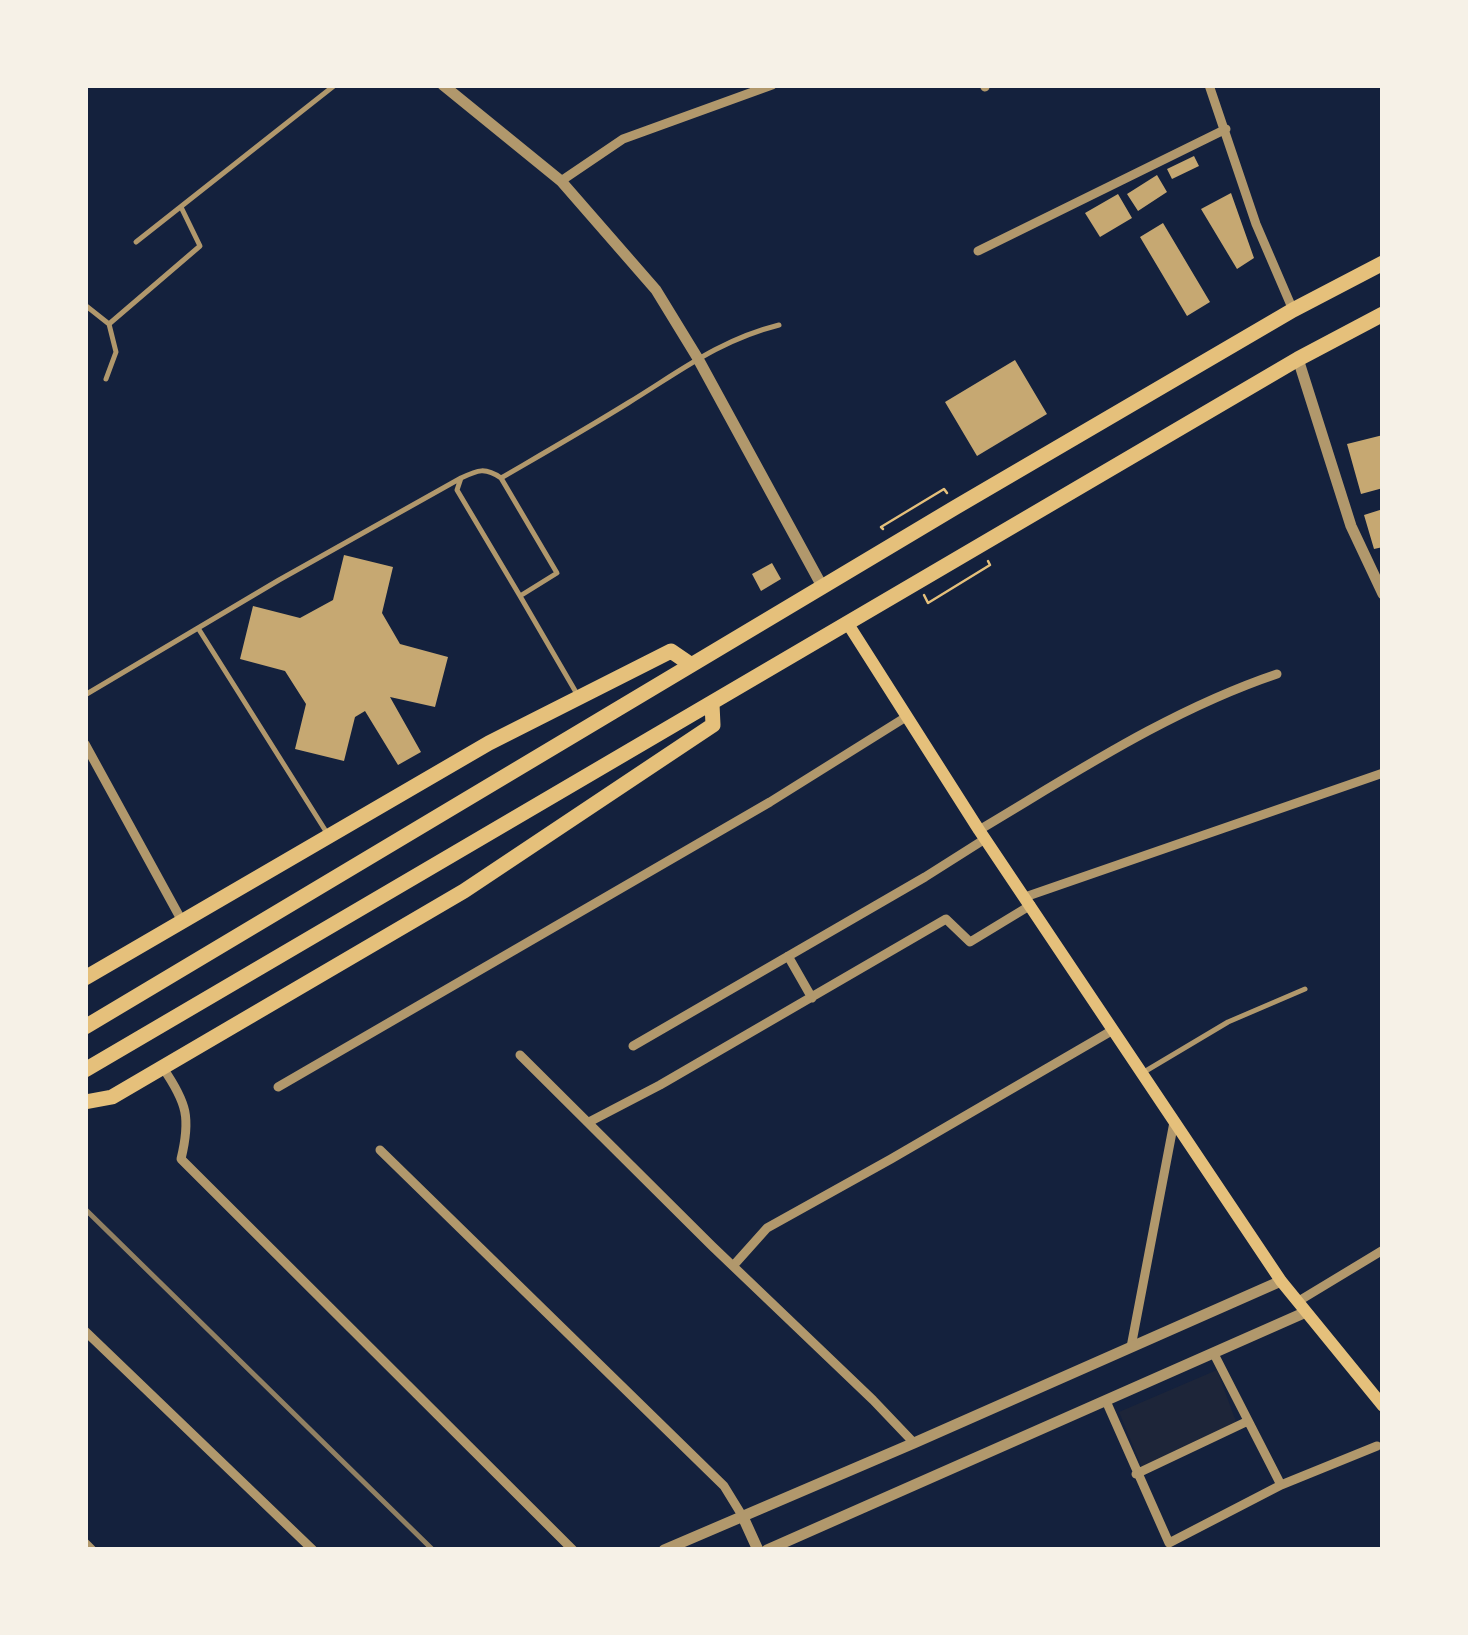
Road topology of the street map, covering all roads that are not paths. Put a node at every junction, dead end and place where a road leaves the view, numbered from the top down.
1 (335, 85) edge
2 (443, 85) edge
3 (772, 85) edge
4 (1209, 85) edge
5 (1226, 129) junction
6 (561, 181) junction
7 (180, 207) junction
8 (136, 242) dead end
9 (978, 252) dead end
10 (1383, 263) edge
11 (85, 305) edge
12 (1293, 310) junction
13 (1383, 314) edge
14 (110, 324) junction
15 (779, 325) dead end
16 (697, 358) junction
17 (1298, 360) junction
18 (106, 379) dead end
19 (461, 478) junction
20 (502, 478) junction
21 (1383, 561) edge
22 (1369, 565) junction
23 (822, 586) junction
24 (1383, 594) edge
25 (520, 596) junction
26 (848, 624) junction
27 (198, 628) junction
28 (690, 664) junction
29 (1277, 674) dead end
30 (85, 696) edge
31 (578, 697) junction
32 (712, 704) junction
33 (906, 718) junction
34 (85, 744) edge
35 (1383, 773) edge
36 (982, 834) junction
37 (328, 835) junction
38 (1028, 901) junction
39 (182, 921) junction
40 (788, 956) junction
41 (85, 978) edge
42 (1305, 989) dead end
43 (812, 998) junction
44 (85, 1027) edge
45 (1113, 1030) junction
46 (633, 1046) dead end
47 (520, 1055) dead end
48 (164, 1068) junction
49 (85, 1070) edge
50 (1142, 1074) junction
51 (278, 1087) dead end
52 (85, 1102) edge
53 (589, 1122) junction
54 (1174, 1122) junction
55 (380, 1150) dead end
56 (1383, 1250) edge
57 (733, 1266) junction
58 (1281, 1281) junction
59 (1301, 1307) junction
60 (85, 1331) edge
61 (1131, 1348) junction
62 (1214, 1354) junction
63 (1106, 1401) junction
64 (1383, 1406) edge
65 (1248, 1421) junction
66 (914, 1444) junction
67 (1377, 1446) dead end
68 (1136, 1474) junction
69 (1282, 1484) junction
70 (743, 1517) junction
71 (85, 1543) edge
72 (92, 1550) edge
73 (313, 1550) edge
74 (573, 1550) edge
75 (664, 1550) edge
76 (758, 1550) edge
77 (767, 1550) edge

1 - 7 lane
2 - 6 street
3 - 6 street
4 - 5 street
5 - 9 street
5 - 12 street
6 - 16 street
7 - 8 lane
7 - 14 lane
10 - 12 highway
11 - 14 lane
12 - 23 highway
13 - 17 highway
14 - 18 lane
15 - 16 lane
16 - 20 lane
16 - 23 street
17 - 22 street
17 - 26 highway
19 - 20 lane
19 - 25 lane
19 - 27 lane
20 - 25 lane
21 - 22 lane
22 - 24 street
23 - 28 highway
25 - 31 lane
26 - 32 highway
26 - 33 main road
27 - 30 lane
27 - 37 lane
28 - 31 highway
28 - 44 highway
29 - 36 street
31 - 37 highway
32 - 48 highway
32 - 49 highway
33 - 36 main road
33 - 51 street
34 - 39 street
35 - 38 street
36 - 38 main road
36 - 40 street
37 - 39 highway
38 - 43 street
38 - 45 main road
39 - 41 highway
40 - 43 street
40 - 46 street
42 - 50 lane
43 - 53 street
45 - 50 main road
45 - 57 street
47 - 53 street
48 - 52 highway
48 - 74 street
50 - 54 main road
53 - 57 street
54 - 58 main road
54 - 61 street
55 - 70 street
56 - 59 street
57 - 66 street
58 - 59 main road
58 - 61 street
59 - 62 street
59 - 64 main road
60 - 73 street
61 - 66 street
62 - 63 street
62 - 65 street
63 - 68 street
63 - 77 street
65 - 68 street
65 - 69 street
66 - 70 street
67 - 69 street
68 - 69 street
70 - 75 street
70 - 76 street
71 - 72 street

